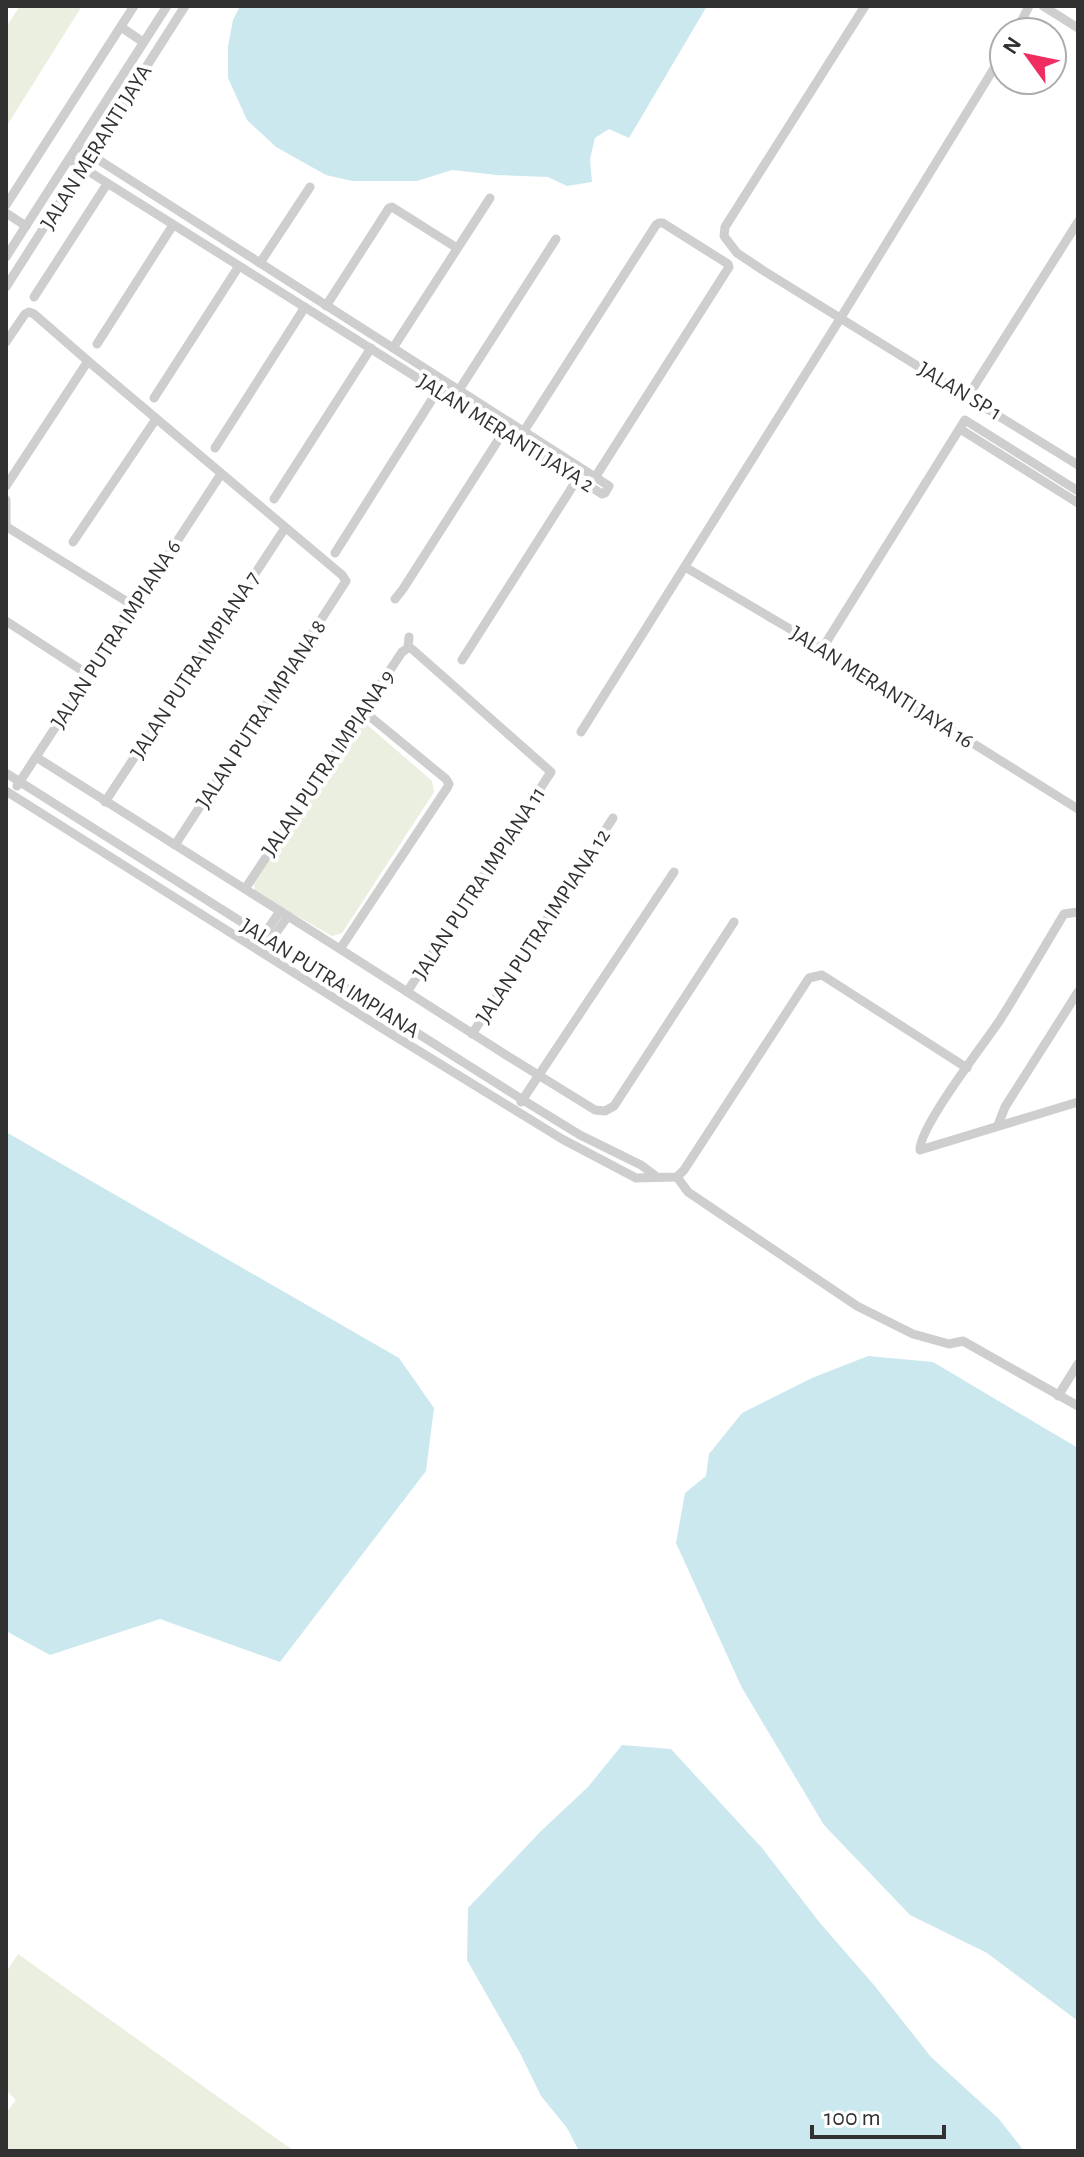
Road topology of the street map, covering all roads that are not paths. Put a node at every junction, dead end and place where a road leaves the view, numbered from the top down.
1 (134, 6) edge
2 (167, 6) edge
3 (185, 6) edge
4 (865, 6) edge
5 (1043, 6) edge
6 (121, 27) junction
7 (1078, 28) edge
8 (143, 42) junction
9 (988, 78) edge
10 (77, 146) junction
11 (92, 155) junction
12 (69, 159) junction
13 (83, 168) junction
14 (107, 184) junction
15 (310, 187) dead end
16 (155, 195) junction
17 (490, 198) dead end
18 (6, 205) edge
19 (146, 208) junction
20 (6, 213) edge
21 (1078, 222) edge
22 (173, 225) junction
23 (26, 226) junction
24 (556, 239) dead end
25 (457, 248) junction
26 (6, 257) edge
27 (260, 263) junction
28 (239, 266) junction
29 (280, 277) junction
30 (6, 287) edge
31 (274, 287) junction
32 (34, 297) dead end
33 (326, 306) junction
34 (305, 307) junction
35 (840, 319) junction
36 (6, 342) edge
37 (97, 344) dead end
38 (371, 348) junction
39 (393, 348) junction
40 (410, 359) junction
41 (88, 361) junction
42 (404, 369) junction
43 (438, 390) junction
44 (459, 390) junction
45 (968, 396) junction
46 (154, 398) dead end
47 (156, 419) junction
48 (962, 424) junction
49 (504, 431) junction
50 (524, 431) junction
51 (215, 448) dead end
52 (1077, 461) edge
53 (221, 474) junction
54 (596, 476) junction
55 (578, 478) junction
56 (6, 486) edge
57 (1078, 491) edge
58 (274, 499) dead end
59 (6, 500) edge
60 (1078, 503) edge
61 (7, 528) edge
62 (285, 528) junction
63 (73, 542) dead end
64 (335, 553) dead end
65 (685, 567) junction
66 (395, 599) dead end
67 (134, 606) junction
68 (6, 621) edge
69 (409, 637) dead end
70 (408, 648) junction
71 (822, 649) junction
72 (462, 660) dead end
73 (89, 675) junction
74 (362, 710) junction
75 (581, 732) dead end
76 (36, 757) junction
77 (6, 773) edge
78 (20, 782) junction
79 (9, 792) edge
80 (105, 802) junction
81 (1078, 809) edge
82 (613, 818) dead end
83 (175, 845) junction
84 (674, 872) dead end
85 (245, 889) junction
86 (1078, 912) edge
87 (284, 914) junction
88 (734, 922) dead end
89 (267, 938) junction
90 (340, 949) junction
91 (259, 950) junction
92 (407, 992) junction
93 (1078, 992) edge
94 (472, 1034) junction
95 (967, 1068) junction
96 (540, 1075) junction
97 (523, 1100) junction
98 (1078, 1102) edge
99 (516, 1110) junction
100 (998, 1125) junction
101 (657, 1177) junction
102 (677, 1177) junction
103 (1078, 1364) edge
104 (1058, 1396) junction
105 (1077, 1405) edge

1 - 6 street
2 - 8 street, JALAN MERANTI JAYA
3 - 11 street, JALAN MERANTI JAYA
4 - 35 street, JALAN SP 1
5 - 7 street
6 - 8 street
6 - 18 street
8 - 10 street, JALAN MERANTI JAYA
9 - 35 street
10 - 11 street, JALAN MERANTI JAYA 2
10 - 12 street, JALAN MERANTI JAYA
11 - 13 street, JALAN MERANTI JAYA
11 - 16 street, JALAN MERANTI JAYA 2
12 - 13 street, JALAN MERANTI JAYA 2
12 - 23 street, JALAN MERANTI JAYA
13 - 14 street, JALAN MERANTI JAYA 2
13 - 30 street, JALAN MERANTI JAYA
14 - 19 street, JALAN MERANTI JAYA 2
14 - 32 street
15 - 27 street
16 - 19 street
16 - 27 street, JALAN MERANTI JAYA 2
17 - 25 street
19 - 22 street, JALAN MERANTI JAYA 2
20 - 23 street
21 - 45 street
22 - 28 street, JALAN MERANTI JAYA 2
22 - 37 street
23 - 26 street, JALAN MERANTI JAYA
24 - 44 street
25 - 33 street
25 - 39 street
27 - 29 street, JALAN MERANTI JAYA 2
28 - 31 street, JALAN MERANTI JAYA 2
28 - 46 street
29 - 31 street
29 - 33 street, JALAN MERANTI JAYA 2
31 - 34 street, JALAN MERANTI JAYA 2
33 - 39 street, JALAN MERANTI JAYA 2
34 - 38 street, JALAN MERANTI JAYA 2
34 - 51 street
35 - 45 street, JALAN SP 1
35 - 65 street
36 - 41 street
38 - 42 street, JALAN MERANTI JAYA 2
38 - 58 street
39 - 40 street, JALAN MERANTI JAYA 2
40 - 42 street
40 - 44 street, JALAN MERANTI JAYA 2
41 - 47 street
41 - 56 street
42 - 43 street, JALAN MERANTI JAYA 2
43 - 49 street, JALAN MERANTI JAYA 2
43 - 64 street
44 - 50 street, JALAN MERANTI JAYA 2
45 - 52 street, JALAN SP 1
47 - 53 street
47 - 63 street
48 - 57 street
48 - 60 street
48 - 71 street
49 - 55 street, JALAN MERANTI JAYA 2
49 - 66 street
50 - 54 street, JALAN MERANTI JAYA 2
50 - 54 street
53 - 62 street
53 - 67 street, JALAN PUTRA IMPIANA 6
54 - 55 street, JALAN MERANTI JAYA 2
55 - 72 street
59 - 61 street
61 - 67 street
62 - 80 street, JALAN PUTRA IMPIANA 7
62 - 83 street, JALAN PUTRA IMPIANA 8
65 - 71 street, JALAN MERANTI JAYA 16
65 - 75 street
67 - 73 street, JALAN PUTRA IMPIANA 6
68 - 73 street
69 - 70 street, JALAN PUTRA IMPIANA 9
70 - 74 street, JALAN PUTRA IMPIANA 9
70 - 92 street, JALAN PUTRA IMPIANA 11
71 - 81 street, JALAN MERANTI JAYA 16
73 - 76 street, JALAN PUTRA IMPIANA 6
74 - 85 street, JALAN PUTRA IMPIANA 9
74 - 90 street
76 - 78 street, JALAN PUTRA IMPIANA 6
76 - 80 street
77 - 78 street, JALAN PUTRA IMPIANA
78 - 79 street, JALAN PUTRA IMPIANA 6
78 - 89 street, JALAN PUTRA IMPIANA
79 - 91 street, JALAN PUTRA IMPIANA
80 - 83 street
82 - 94 street, JALAN PUTRA IMPIANA 12
83 - 85 street
84 - 96 street
85 - 87 street
86 - 95 street
87 - 89 street
87 - 90 street
88 - 96 street
89 - 91 street
89 - 97 street, JALAN PUTRA IMPIANA
90 - 92 street
91 - 99 street, JALAN PUTRA IMPIANA
92 - 94 street
93 - 100 street
94 - 96 street
95 - 100 street
95 - 102 street
96 - 97 street
97 - 99 street
97 - 101 street, JALAN PUTRA IMPIANA
98 - 100 street
99 - 101 street, JALAN PUTRA IMPIANA
101 - 102 street
102 - 104 street
103 - 104 street
104 - 105 street

